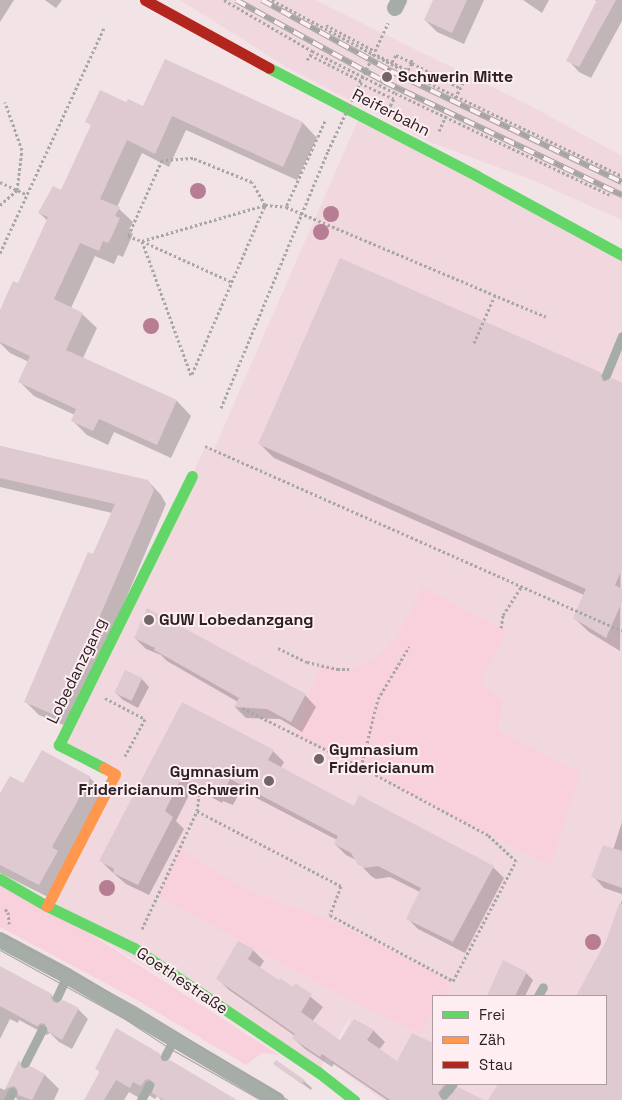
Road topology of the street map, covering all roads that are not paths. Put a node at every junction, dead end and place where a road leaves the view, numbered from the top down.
1 (145, 0) edge
2 (622, 255) edge
3 (622, 336) edge
4 (606, 375) dead end
5 (192, 476) dead end
6 (0, 879) edge
7 (47, 906) junction
8 (3, 935) edge
9 (68, 976) junction
10 (544, 987) dead end
11 (539, 995) edge
12 (57, 997) dead end
13 (42, 1029) dead end
14 (174, 1039) junction
15 (165, 1056) dead end
16 (25, 1063) dead end
17 (149, 1085) dead end
18 (451, 1085) edge
19 (444, 1094) dead end
20 (141, 1100) edge
21 (277, 1100) edge
22 (354, 1100) edge

1 - 2 street, Reiferbahn
3 - 4 lane
5 - 7 street, Lobedanzgang
6 - 7 street, Goethestraße
7 - 22 street, Goethestraße
8 - 9 street
9 - 12 lane
9 - 14 street
10 - 11 lane
13 - 16 lane
14 - 15 lane
14 - 21 street
17 - 20 lane
18 - 19 lane

